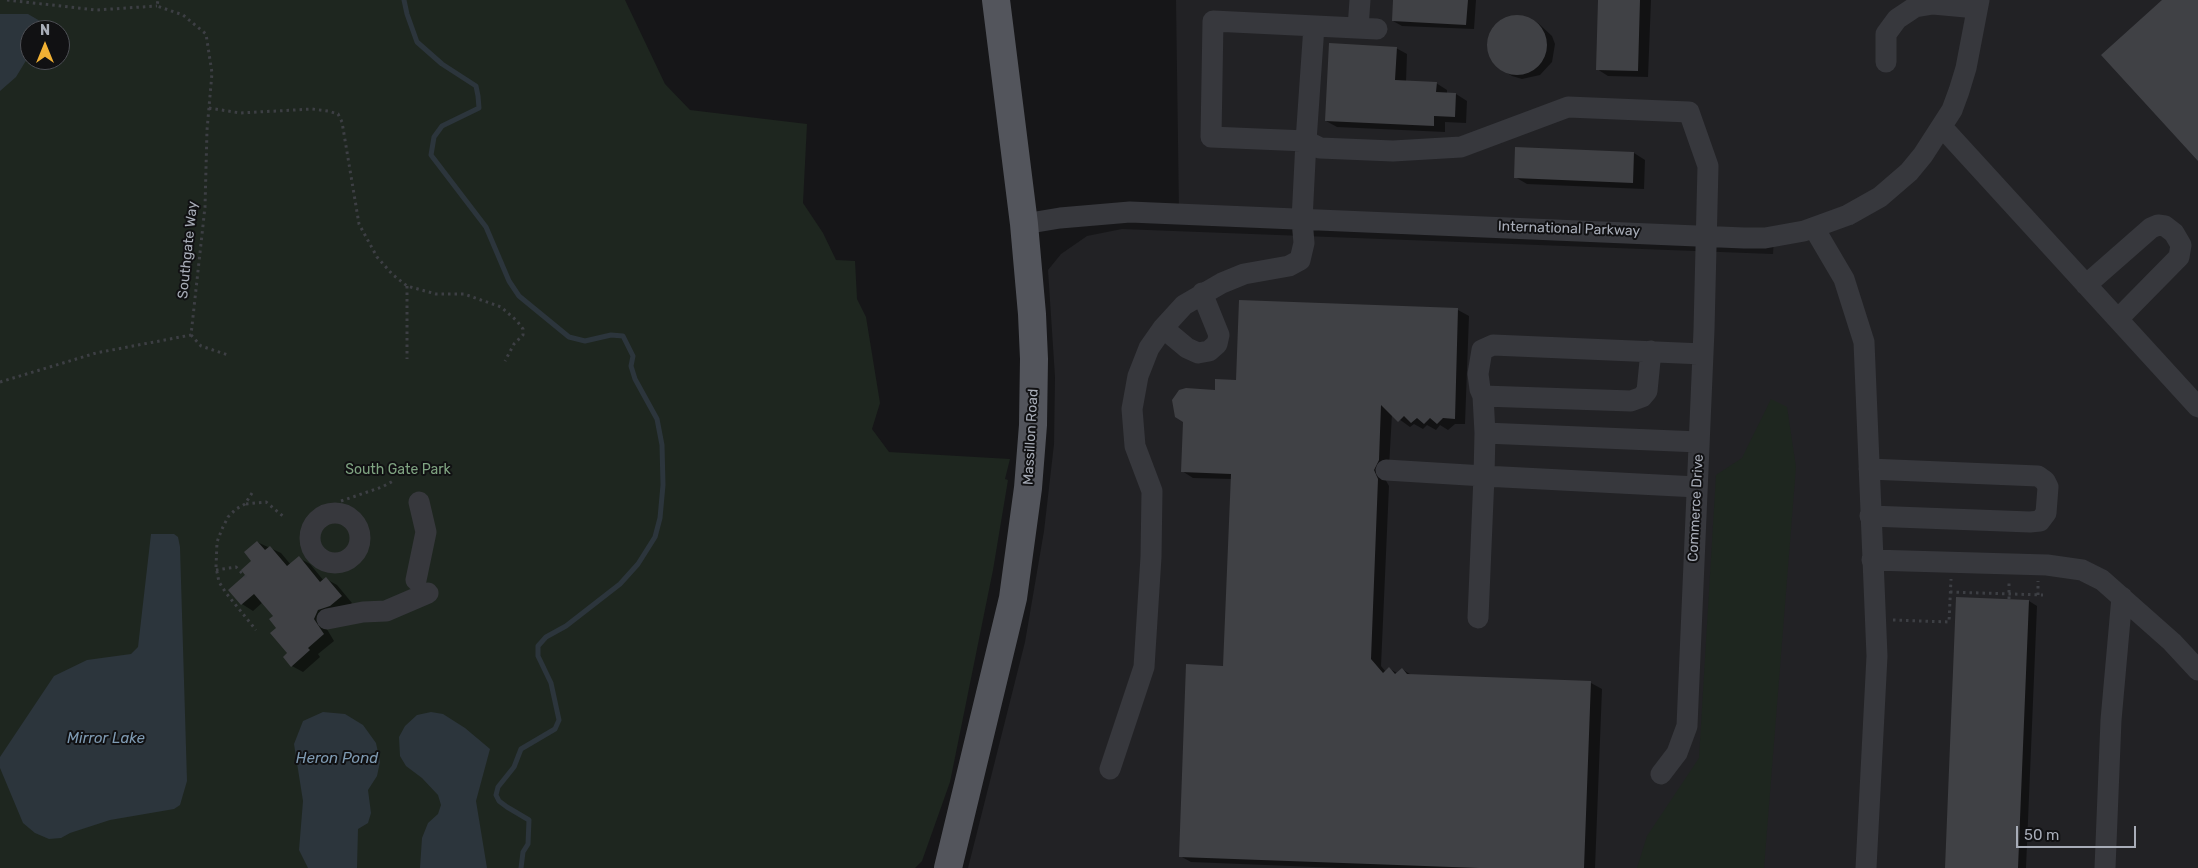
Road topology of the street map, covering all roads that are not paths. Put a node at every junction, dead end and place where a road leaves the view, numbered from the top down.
1 (996, 0) edge
2 (1360, 0) edge
3 (1934, 2) edge
4 (1978, 4) edge
5 (1897, 9) edge
6 (1314, 26) junction
7 (1886, 62) dead end
8 (1942, 127) junction
9 (1306, 141) junction
10 (1302, 220) junction
11 (1024, 224) junction
12 (1814, 228) junction
13 (1706, 235) junction
14 (2086, 285) junction
15 (1202, 293) junction
16 (2118, 319) junction
17 (1162, 328) junction
18 (1651, 351) junction
19 (1703, 354) junction
20 (1483, 396) junction
21 (2198, 407) edge
22 (1485, 433) junction
23 (1699, 442) junction
24 (1869, 469) junction
25 (1386, 470) dead end
26 (1484, 476) junction
27 (1697, 487) junction
28 (419, 502) dead end
29 (1870, 516) junction
30 (1872, 560) junction
31 (2122, 597) junction
32 (1478, 618) dead end
33 (327, 619) dead end
34 (2198, 670) edge
35 (1110, 769) dead end
36 (1662, 774) dead end
37 (948, 868) edge
38 (1866, 868) edge
39 (2105, 868) edge

1 - 11 main road, Massillon Road
2 - 6 street
3 - 4 street
3 - 5 street
4 - 8 street, International Parkway
5 - 7 street
6 - 9 street
6 - 9 street
8 - 12 street, International Parkway
8 - 14 street
9 - 10 street
9 - 13 street, Commerce Drive
10 - 11 street, International Parkway
10 - 13 street, International Parkway
10 - 15 street
11 - 37 main road, Massillon Road
12 - 13 street, International Parkway
12 - 24 street
13 - 19 street, Commerce Drive
14 - 16 street
14 - 16 street
15 - 17 street
15 - 17 street
16 - 21 street
17 - 35 street
18 - 19 street
18 - 20 street
18 - 20 street
19 - 23 street, Commerce Drive
20 - 22 street
22 - 23 street
22 - 26 street
23 - 27 street, Commerce Drive
24 - 29 street
24 - 29 street
25 - 26 street
26 - 27 street
26 - 32 street
27 - 36 street, Commerce Drive
28 - 33 street
29 - 30 street
30 - 31 street
30 - 38 street
31 - 34 street
31 - 39 street

